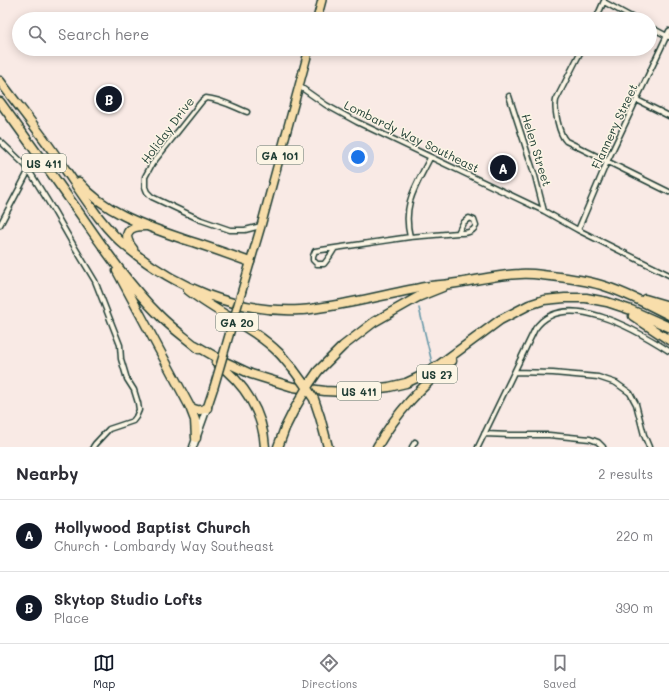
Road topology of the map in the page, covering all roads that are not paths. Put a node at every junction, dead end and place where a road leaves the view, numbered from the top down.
1 (322, 0) edge
2 (604, 1) edge
3 (319, 12) edge
4 (599, 12) edge
5 (623, 12) edge
6 (657, 30) edge
7 (669, 31) edge
8 (668, 36) edge
9 (307, 56) edge
10 (578, 56) edge
11 (0, 81) edge
12 (299, 86) junction
13 (509, 96) dead end
14 (637, 100) junction
15 (0, 102) edge
16 (247, 112) dead end
17 (669, 116) edge
18 (0, 140) edge
19 (56, 156) junction
20 (430, 158) junction
21 (607, 162) junction
22 (29, 170) junction
23 (669, 192) edge
24 (544, 212) junction
25 (0, 225) edge
26 (146, 226) junction
27 (261, 226) junction
28 (578, 230) junction
29 (458, 233) junction
30 (410, 237) junction
31 (335, 248) junction
32 (140, 258) junction
33 (112, 259) junction
34 (250, 262) junction
35 (669, 275) edge
36 (176, 281) junction
37 (449, 285) junction
38 (623, 293) junction
39 (607, 302) junction
40 (669, 306) edge
41 (511, 314) junction
42 (669, 315) edge
43 (669, 327) edge
44 (669, 340) edge
45 (195, 345) junction
46 (669, 351) edge
47 (515, 372) junction
48 (190, 408) junction
49 (207, 408) junction
50 (484, 434) junction
51 (196, 438) junction
52 (415, 442) dead end
53 (93, 447) edge
54 (193, 447) edge
55 (265, 447) edge
56 (278, 447) edge
57 (328, 447) edge
58 (377, 447) edge
59 (412, 447) edge
60 (478, 447) edge
61 (603, 447) edge
62 (649, 447) edge

1 - 3 main road
2 - 4 street
2 - 5 street
6 - 8 street
7 - 8 street, Flannery Street
8 - 14 street, Flannery Street
9 - 12 main road, GA 101
10 - 21 street
11 - 19 highway, US 411
12 - 20 street, Lombardy Way Southeast
12 - 27 main road, GA 101
13 - 24 street, Helen Street
14 - 17 street
14 - 21 street, Flannery Street
15 - 33 highway, US 411
16 - 27 street, Holiday Drive
18 - 22 street
19 - 26 highway
19 - 32 highway, US 411
20 - 24 street, Lombardy Way Southeast
20 - 30 street
21 - 23 street
21 - 28 street, Flannery Street
22 - 25 street
22 - 53 street
24 - 28 street, Lombardy Way Southeast
26 - 32 highway
26 - 34 highway
27 - 34 main road, GA 101
28 - 35 street, Lombardy Way Southeast
29 - 29 street
29 - 30 street
30 - 31 street
31 - 31 street
32 - 36 highway, US 411
33 - 45 highway, US 411
33 - 48 highway
34 - 49 main road, GA 101, bridge
36 - 37 highway, US 411
36 - 57 highway, GA 20, bridge
37 - 38 highway
37 - 56 highway, bridge
38 - 40 highway
38 - 42 highway
39 - 41 highway, US 27
39 - 43 highway, US 27
39 - 44 highway
41 - 45 highway, US 411
41 - 58 highway, US 27
45 - 55 highway
46 - 47 street
47 - 50 street
47 - 62 street
48 - 49 highway
48 - 51 highway
49 - 51 main road
50 - 60 street
50 - 61 street
51 - 54 main road
52 - 59 street

